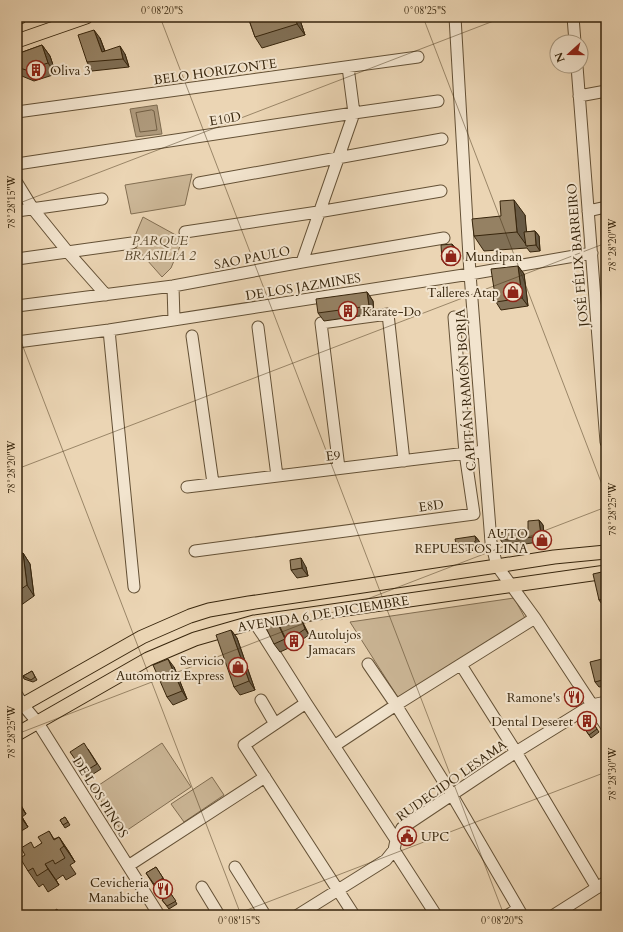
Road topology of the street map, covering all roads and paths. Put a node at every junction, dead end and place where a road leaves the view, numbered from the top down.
1 (20, 17) edge
2 (86, 17) edge
3 (455, 17) edge
4 (573, 17) edge
5 (17, 18) edge
6 (574, 34) edge
7 (17, 42) edge
8 (418, 58) dead end
9 (348, 67) junction
10 (578, 74) edge
11 (606, 90) edge
12 (579, 96) junction
13 (438, 101) dead end
14 (17, 112) edge
15 (354, 113) junction
16 (442, 139) dead end
17 (339, 159) junction
18 (17, 164) edge
19 (17, 183) edge
20 (199, 183) dead end
21 (440, 191) dead end
22 (102, 200) dead end
23 (606, 207) edge
24 (33, 209) junction
25 (17, 211) edge
26 (588, 211) junction
27 (318, 212) junction
28 (185, 232) dead end
29 (444, 238) dead end
30 (132, 243) dead end
31 (67, 251) junction
32 (592, 252) junction
33 (17, 259) edge
34 (302, 262) junction
35 (470, 274) junction
36 (173, 286) junction
37 (106, 295) junction
38 (17, 306) edge
39 (454, 317) dead end
40 (174, 320) junction
41 (602, 325) edge
42 (258, 327) dead end
43 (109, 330) junction
44 (192, 336) dead end
45 (17, 342) edge
46 (606, 440) edge
47 (483, 451) junction
48 (465, 453) junction
49 (404, 461) junction
50 (339, 468) junction
51 (276, 476) junction
52 (213, 484) junction
53 (187, 487) dead end
54 (195, 551) dead end
55 (606, 552) edge
56 (497, 566) junction
57 (606, 572) edge
58 (512, 585) junction
59 (134, 587) dead end
60 (535, 618) junction
61 (254, 622) junction
62 (368, 664) dead end
63 (461, 665) junction
64 (261, 700) dead end
65 (606, 702) edge
66 (19, 703) edge
67 (306, 703) junction
68 (396, 705) junction
69 (592, 705) junction
70 (38, 723) junction
71 (275, 724) junction
72 (606, 726) edge
73 (17, 734) edge
74 (334, 746) junction
75 (516, 752) junction
76 (265, 777) junction
77 (452, 795) junction
78 (395, 845) junction
79 (128, 866) junction
80 (235, 867) dead end
81 (601, 885) edge
82 (202, 887) dead end
83 (338, 890) junction
84 (520, 912) edge
85 (159, 915) edge
86 (219, 915) edge
87 (265, 915) edge
88 (298, 915) edge
89 (354, 915) edge
90 (436, 915) edge
91 (508, 915) edge
92 (554, 915) edge

1 - 5 main road
2 - 7 main road
3 - 35 street, CAPITÁN RAMÓN BORJA
4 - 6 street
8 - 9 street, BELO HORIZONTE
9 - 14 street, BELO HORIZONTE
9 - 15 street
10 - 12 street, JOSÉ FÉLIX BARREIRO
11 - 12 street
12 - 26 street, JOSÉ FÉLIX BARREIRO
13 - 15 street, E10D
15 - 17 street
15 - 18 street, E10D
16 - 17 street
17 - 20 street
17 - 27 street
19 - 24 street
21 - 27 street
22 - 24 street
23 - 26 street
24 - 25 street
24 - 31 street
26 - 32 street, JOSÉ FÉLIX BARREIRO
27 - 28 street
27 - 34 street
29 - 34 street, SAO PAULO
30 - 31 street
31 - 33 street
31 - 37 street
32 - 35 street, DE LOS JAZMINES
32 - 41 street, JOSÉ FÉLIX BARREIRO
34 - 36 street, SAO PAULO
35 - 40 street, DE LOS JAZMINES
35 - 47 street, CAPITÁN RAMÓN BORJA
36 - 37 street, SAO PAULO
36 - 40 street
37 - 38 street, SAO PAULO
39 - 48 street, E8D
40 - 43 street, DE LOS JAZMINES
41 - 46 street, JOSÉ FÉLIX BARREIRO
42 - 51 street
43 - 45 street, DE LOS JAZMINES
43 - 59 street
44 - 52 street
47 - 48 street, E9
47 - 56 street, CAPITÁN RAMÓN BORJA
48 - 49 street, E9
48 - 54 street, E8D
49 - 50 street, E9
49 - 50 street
50 - 51 street, E9
51 - 52 street, E9
52 - 53 street, E9
55 - 56 main road, AVENIDA 6 DE DICIEMBRE
56 - 58 street, CAPITÁN RAMÓN BORJA
56 - 66 main road, AVENIDA 6 DE DICIEMBRE
57 - 58 main road, AVENIDA 6 DE DICIEMBRE
58 - 60 street, CAPITÁN RAMÓN BORJA
58 - 61 main road, AVENIDA 6 DE DICIEMBRE
60 - 63 street
60 - 69 street, CAPITÁN RAMÓN BORJA
61 - 67 street
61 - 70 main road, AVENIDA 6 DE DICIEMBRE
62 - 68 street
63 - 68 street
63 - 75 street
64 - 71 street
65 - 69 street, RUDECIDO LESAMA
66 - 70 street, DE LOS PINOS
67 - 71 street
67 - 74 street
68 - 74 street
68 - 77 street
69 - 72 street, CAPITÁN RAMÓN BORJA
69 - 75 street, RUDECIDO LESAMA
70 - 73 main road, AVENIDA 6 DE DICIEMBRE
70 - 79 street, DE LOS PINOS
71 - 76 street
74 - 78 street
75 - 77 street, RUDECIDO LESAMA
75 - 81 street
76 - 79 street
76 - 83 street
77 - 78 street, RUDECIDO LESAMA
77 - 84 street
78 - 83 street, RUDECIDO LESAMA
78 - 90 street
79 - 85 street, DE LOS PINOS
80 - 87 street
81 - 92 street
82 - 86 street
83 - 88 street, RUDECIDO LESAMA
83 - 89 street
84 - 91 street

